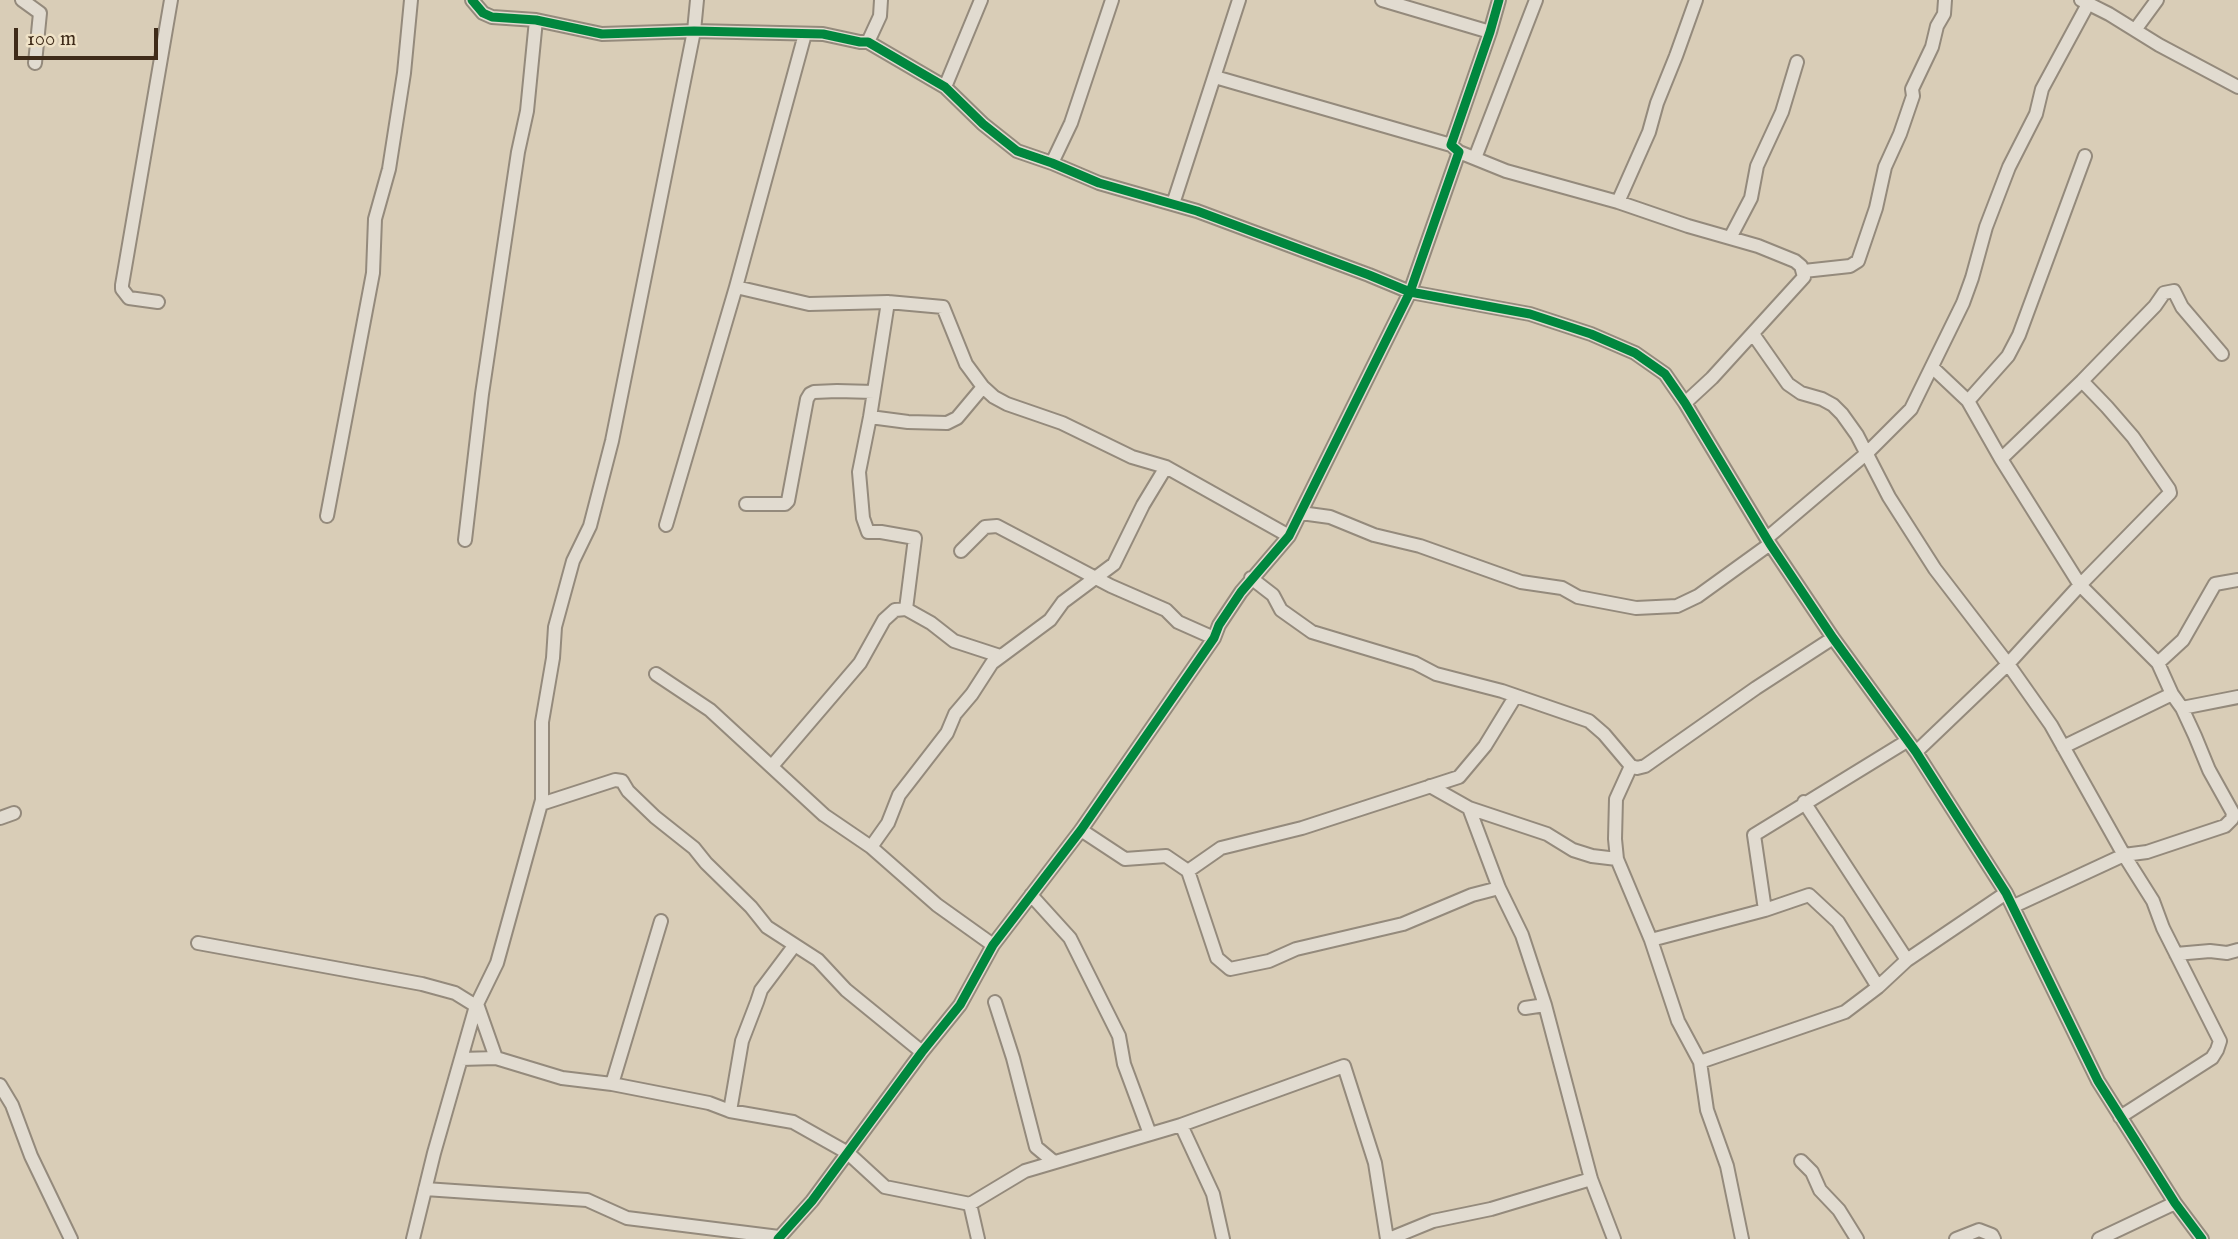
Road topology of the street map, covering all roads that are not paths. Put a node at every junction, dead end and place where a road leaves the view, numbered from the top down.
1 (22, 0) edge
2 (171, 0) edge
3 (411, 0) edge
4 (472, 0) edge
5 (698, 0) edge
6 (881, 0) edge
7 (981, 0) edge
8 (1112, 0) edge
9 (1239, 0) edge
10 (1382, 0) edge
11 (1499, 0) edge
12 (1536, 0) edge
13 (1696, 0) edge
14 (1945, 0) edge
15 (2157, 0) edge
16 (2084, 2) edge
17 (536, 20) junction
18 (2135, 30) junction
19 (694, 31) junction
20 (1490, 32) junction
21 (805, 34) junction
22 (868, 42) junction
23 (1797, 62) dead end
24 (35, 63) dead end
25 (1215, 77) junction
26 (945, 87) junction
27 (2238, 87) edge
28 (1455, 148) junction
29 (2085, 156) dead end
30 (1475, 158) junction
31 (1052, 163) junction
32 (1618, 202) junction
33 (1173, 204) junction
34 (1731, 238) junction
35 (1804, 271) junction
36 (736, 287) junction
37 (1410, 292) junction
38 (159, 302) dead end
39 (888, 302) junction
40 (1753, 334) junction
41 (2222, 355) dead end
42 (1932, 367) junction
43 (2082, 381) junction
44 (983, 387) junction
45 (874, 392) junction
46 (1968, 401) junction
47 (1685, 402) junction
48 (870, 417) junction
49 (1867, 453) junction
50 (2001, 459) junction
51 (1166, 467) junction
52 (746, 504) dead end
53 (1301, 513) junction
54 (327, 516) dead end
55 (666, 525) dead end
56 (1289, 536) junction
57 (465, 540) dead end
58 (1769, 541) junction
59 (961, 551) dead end
60 (1094, 578) junction
61 (1251, 578) junction
62 (2238, 580) edge
63 (2080, 585) junction
64 (906, 609) junction
65 (1214, 638) junction
66 (1833, 638) junction
67 (1000, 656) junction
68 (2158, 663) junction
69 (2008, 664) junction
70 (656, 674) dead end
71 (2172, 694) junction
72 (1515, 697) junction
73 (2238, 697) edge
74 (2182, 708) junction
75 (1907, 741) junction
76 (2063, 747) junction
77 (1916, 752) junction
78 (772, 766) junction
79 (1631, 766) junction
80 (1459, 776) junction
81 (1430, 786) junction
82 (1804, 803) junction
83 (541, 804) junction
84 (1464, 805) junction
85 (14, 813) dead end
86 (0, 818) edge
87 (1081, 830) junction
88 (871, 847) junction
89 (2124, 855) junction
90 (1618, 859) junction
91 (1188, 871) junction
92 (1499, 888) junction
93 (2006, 893) junction
94 (1031, 895) junction
95 (2014, 906) junction
96 (1765, 910) junction
97 (660, 921) dead end
98 (1651, 940) junction
99 (198, 943) dead end
100 (993, 945) junction
101 (794, 946) junction
102 (2238, 950) edge
103 (2176, 954) junction
104 (1907, 960) junction
105 (1878, 986) junction
106 (995, 1002) dead end
107 (476, 1005) junction
108 (1545, 1005) junction
109 (1525, 1008) dead end
110 (922, 1052) junction
111 (496, 1058) junction
112 (461, 1059) junction
113 (1700, 1062) junction
114 (612, 1084) junction
115 (0, 1085) edge
116 (730, 1111) junction
117 (2120, 1117) junction
118 (1181, 1125) junction
119 (1150, 1134) junction
120 (1036, 1147) junction
121 (848, 1153) junction
122 (1801, 1161) dead end
123 (1054, 1162) junction
124 (1025, 1171) junction
125 (1591, 1179) junction
126 (425, 1189) junction
127 (2175, 1203) junction
128 (970, 1205) junction
129 (779, 1238) edge
130 (71, 1239) edge
131 (413, 1239) edge
132 (978, 1239) edge
133 (1223, 1239) edge
134 (1388, 1239) edge
135 (1614, 1239) edge
136 (1742, 1239) edge
137 (1857, 1239) edge
138 (1956, 1239) edge
139 (1994, 1239) edge
140 (2099, 1239) edge
141 (2202, 1239) edge

1 - 24 street
2 - 38 street
3 - 54 street
4 - 17 street
5 - 19 street
6 - 22 street
7 - 26 street
8 - 31 street
9 - 25 street
10 - 20 street
11 - 20 street
12 - 30 street
13 - 32 street
14 - 35 street
15 - 18 street
16 - 18 street
16 - 42 street
17 - 19 street
17 - 57 street
18 - 27 street
19 - 21 street
19 - 83 street
20 - 28 street
21 - 22 street
21 - 36 street
22 - 26 street
23 - 34 street
25 - 28 street
25 - 33 street
26 - 31 street
28 - 30 street
28 - 37 street
29 - 46 street
30 - 32 street
31 - 33 street
32 - 34 street
33 - 37 street
34 - 35 street
35 - 40 street
36 - 39 street
36 - 55 street
37 - 47 street
37 - 53 street
39 - 44 street
39 - 45 street
40 - 47 street
40 - 49 street
41 - 43 street
42 - 46 street
42 - 49 street
43 - 50 street
43 - 63 street
44 - 48 street
44 - 51 street
45 - 48 street
45 - 52 street
46 - 50 street
47 - 58 street
48 - 64 street
49 - 58 street
49 - 69 street
50 - 63 street
51 - 56 street
51 - 60 street
53 - 56 street
53 - 58 street
56 - 61 street
58 - 66 street
59 - 60 street
60 - 65 street
60 - 67 street
61 - 65 street
61 - 72 street
62 - 68 street
63 - 68 street
63 - 69 street
64 - 67 street
64 - 78 street
65 - 87 street
66 - 75 street
66 - 79 street
67 - 88 street
68 - 71 street
69 - 76 street
69 - 77 street
70 - 78 street
71 - 74 street
71 - 76 street
72 - 79 street
72 - 80 street
73 - 74 street
74 - 89 street
75 - 77 street
75 - 82 street
76 - 89 street
77 - 93 street
78 - 88 street
79 - 90 street
80 - 81 street
80 - 84 street
81 - 84 street
81 - 91 street
82 - 96 street
82 - 104 street
83 - 101 street
83 - 107 street
84 - 90 street
84 - 92 street
85 - 86 street
87 - 91 street
87 - 94 street
88 - 100 street
89 - 95 street
89 - 103 street
90 - 98 street
91 - 92 street
92 - 108 street
93 - 95 street
93 - 104 street
94 - 100 street
94 - 119 street
95 - 117 street
96 - 98 street
96 - 105 street
97 - 114 street
98 - 113 street
99 - 107 street
100 - 110 street
101 - 110 street
101 - 116 street
102 - 103 street
103 - 117 street
104 - 105 street
105 - 113 street
106 - 120 street
107 - 111 street
107 - 112 street
108 - 109 street
108 - 125 street
110 - 121 street
111 - 112 street
111 - 114 street
112 - 126 street
113 - 136 street
114 - 116 street
115 - 130 street
116 - 121 street
117 - 127 street
118 - 119 street
118 - 133 street
118 - 134 street
119 - 123 street
120 - 123 street
120 - 124 street
121 - 128 street
121 - 129 street
122 - 137 street
123 - 124 street
124 - 128 street
125 - 134 street
125 - 135 street
126 - 129 street
126 - 131 street
127 - 140 street
127 - 141 street
128 - 132 street
138 - 139 street

